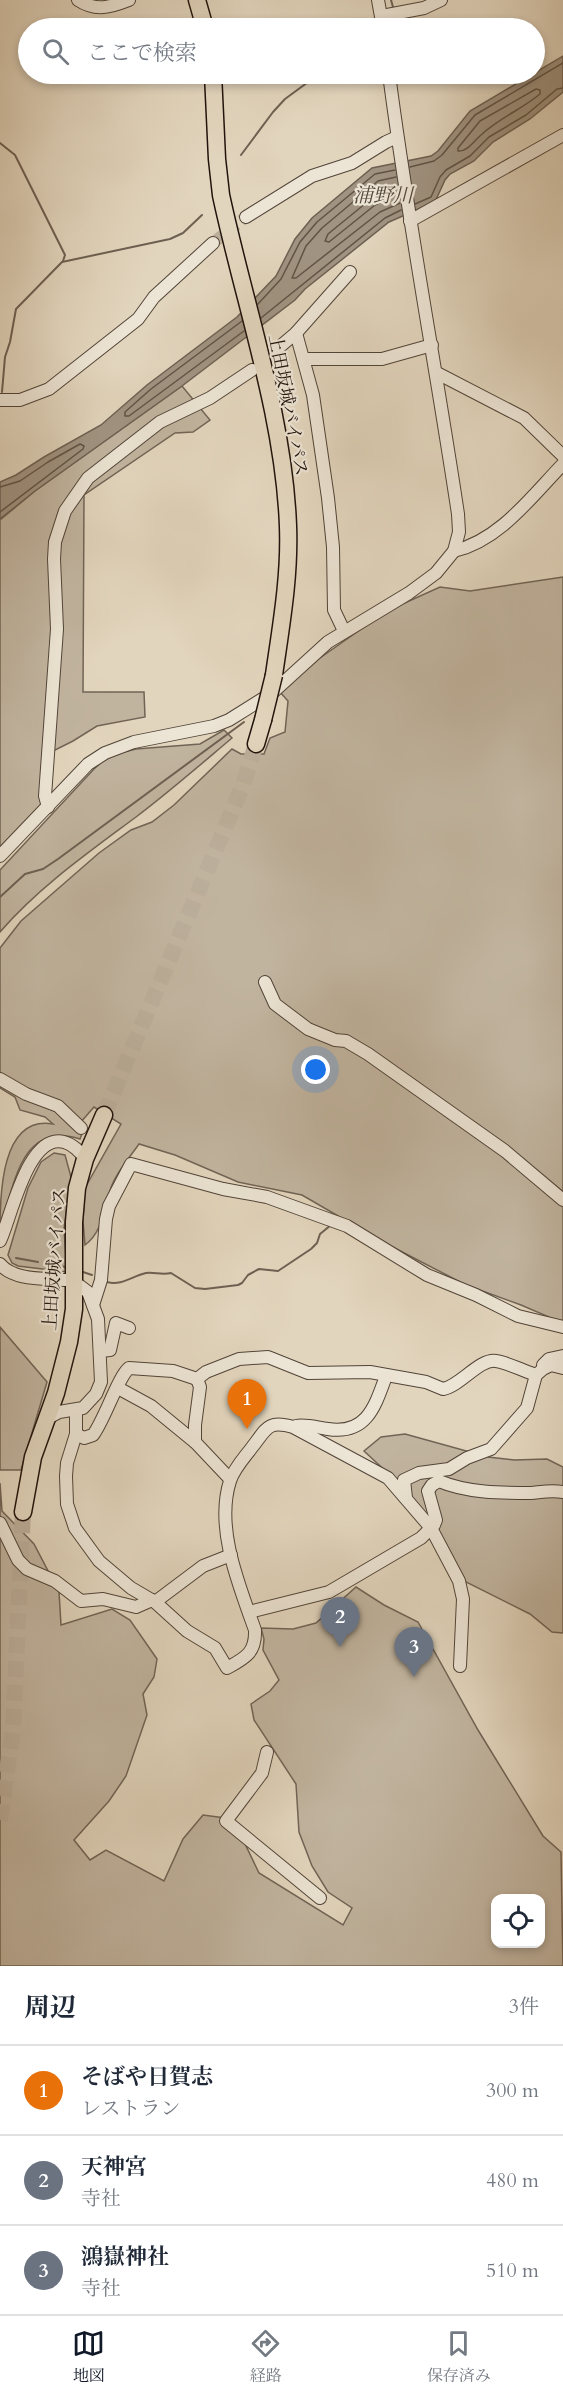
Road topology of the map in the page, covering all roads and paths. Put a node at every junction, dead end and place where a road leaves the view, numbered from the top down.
1 (78, 0) edge
2 (129, 0) edge
3 (197, 0) edge
4 (378, 0) edge
5 (441, 0) edge
6 (202, 18) edge
7 (382, 18) edge
8 (395, 18) edge
9 (214, 84) edge
10 (390, 84) edge
11 (563, 135) edge
12 (398, 143) junction
13 (246, 217) tunnel mouth
14 (410, 219) junction
15 (213, 243) tunnel mouth
16 (350, 272) dead end
17 (296, 333) junction
18 (432, 345) junction
19 (277, 349) dead end
20 (305, 359) junction
21 (252, 370) dead end
22 (437, 373) junction
23 (0, 400) edge
24 (563, 456) edge
25 (563, 464) edge
26 (454, 551) junction
27 (344, 631) junction
28 (256, 744) tunnel mouth
29 (48, 807) junction
30 (0, 856) edge
31 (265, 982) dead end
32 (0, 1079) edge
33 (104, 1115) tunnel mouth
34 (87, 1134) junction
35 (70, 1145) junction
36 (85, 1159) junction
37 (563, 1200) edge
38 (0, 1241) edge
39 (0, 1264) edge
40 (65, 1280) dead end
41 (80, 1286) dead end
42 (93, 1305) junction
43 (563, 1327) edge
44 (129, 1328) dead end
45 (100, 1351) junction
46 (563, 1356) edge
47 (563, 1368) edge
48 (539, 1372) junction
49 (386, 1376) junction
50 (197, 1378) junction
51 (118, 1388) junction
52 (56, 1393) junction
53 (76, 1410) junction
54 (48, 1418) junction
55 (293, 1426) junction
56 (76, 1434) junction
57 (195, 1442) junction
58 (230, 1479) junction
59 (563, 1492) edge
60 (406, 1499) junction
61 (23, 1512) tunnel mouth
62 (0, 1523) edge
63 (431, 1528) junction
64 (231, 1555) junction
65 (153, 1601) junction
66 (249, 1612) junction
67 (460, 1666) dead end
68 (267, 1752) dead end
69 (320, 1898) dead end

1 - 2 street
3 - 6 highway
4 - 7 street
5 - 8 street
9 - 28 highway, 上田坂城バイパス, bridge
10 - 12 street
11 - 14 street
12 - 13 street
12 - 14 street
14 - 18 street
15 - 23 street
16 - 17 street
17 - 19 street
17 - 20 street
18 - 20 street
18 - 22 street
20 - 27 street
21 - 29 street
22 - 24 street
22 - 26 street
25 - 26 street
26 - 27 street
27 - 29 street
29 - 30 street
31 - 37 street
32 - 34 street
33 - 34 highway, 上田坂城バイパス
34 - 35 street
34 - 36 highway, 上田坂城バイパス
35 - 36 street
35 - 38 street
36 - 52 highway, 上田坂城バイパス
39 - 40 street
41 - 42 street
42 - 43 street
42 - 45 street
44 - 45 street
45 - 53 street
46 - 48 street
47 - 48 street
48 - 49 street
48 - 60 street
49 - 50 street
49 - 55 street
50 - 51 street
50 - 57 street
51 - 56 street
51 - 57 street
52 - 53 street
52 - 54 highway, 上田坂城バイパス
53 - 54 street
53 - 56 street
54 - 61 highway, 上田坂城バイパス
55 - 58 street
55 - 60 street
56 - 65 street
57 - 58 street
58 - 64 street
59 - 63 street
60 - 63 street
62 - 65 street
63 - 66 street
63 - 67 street
64 - 65 street
64 - 66 street
65 - 66 street
68 - 69 street

